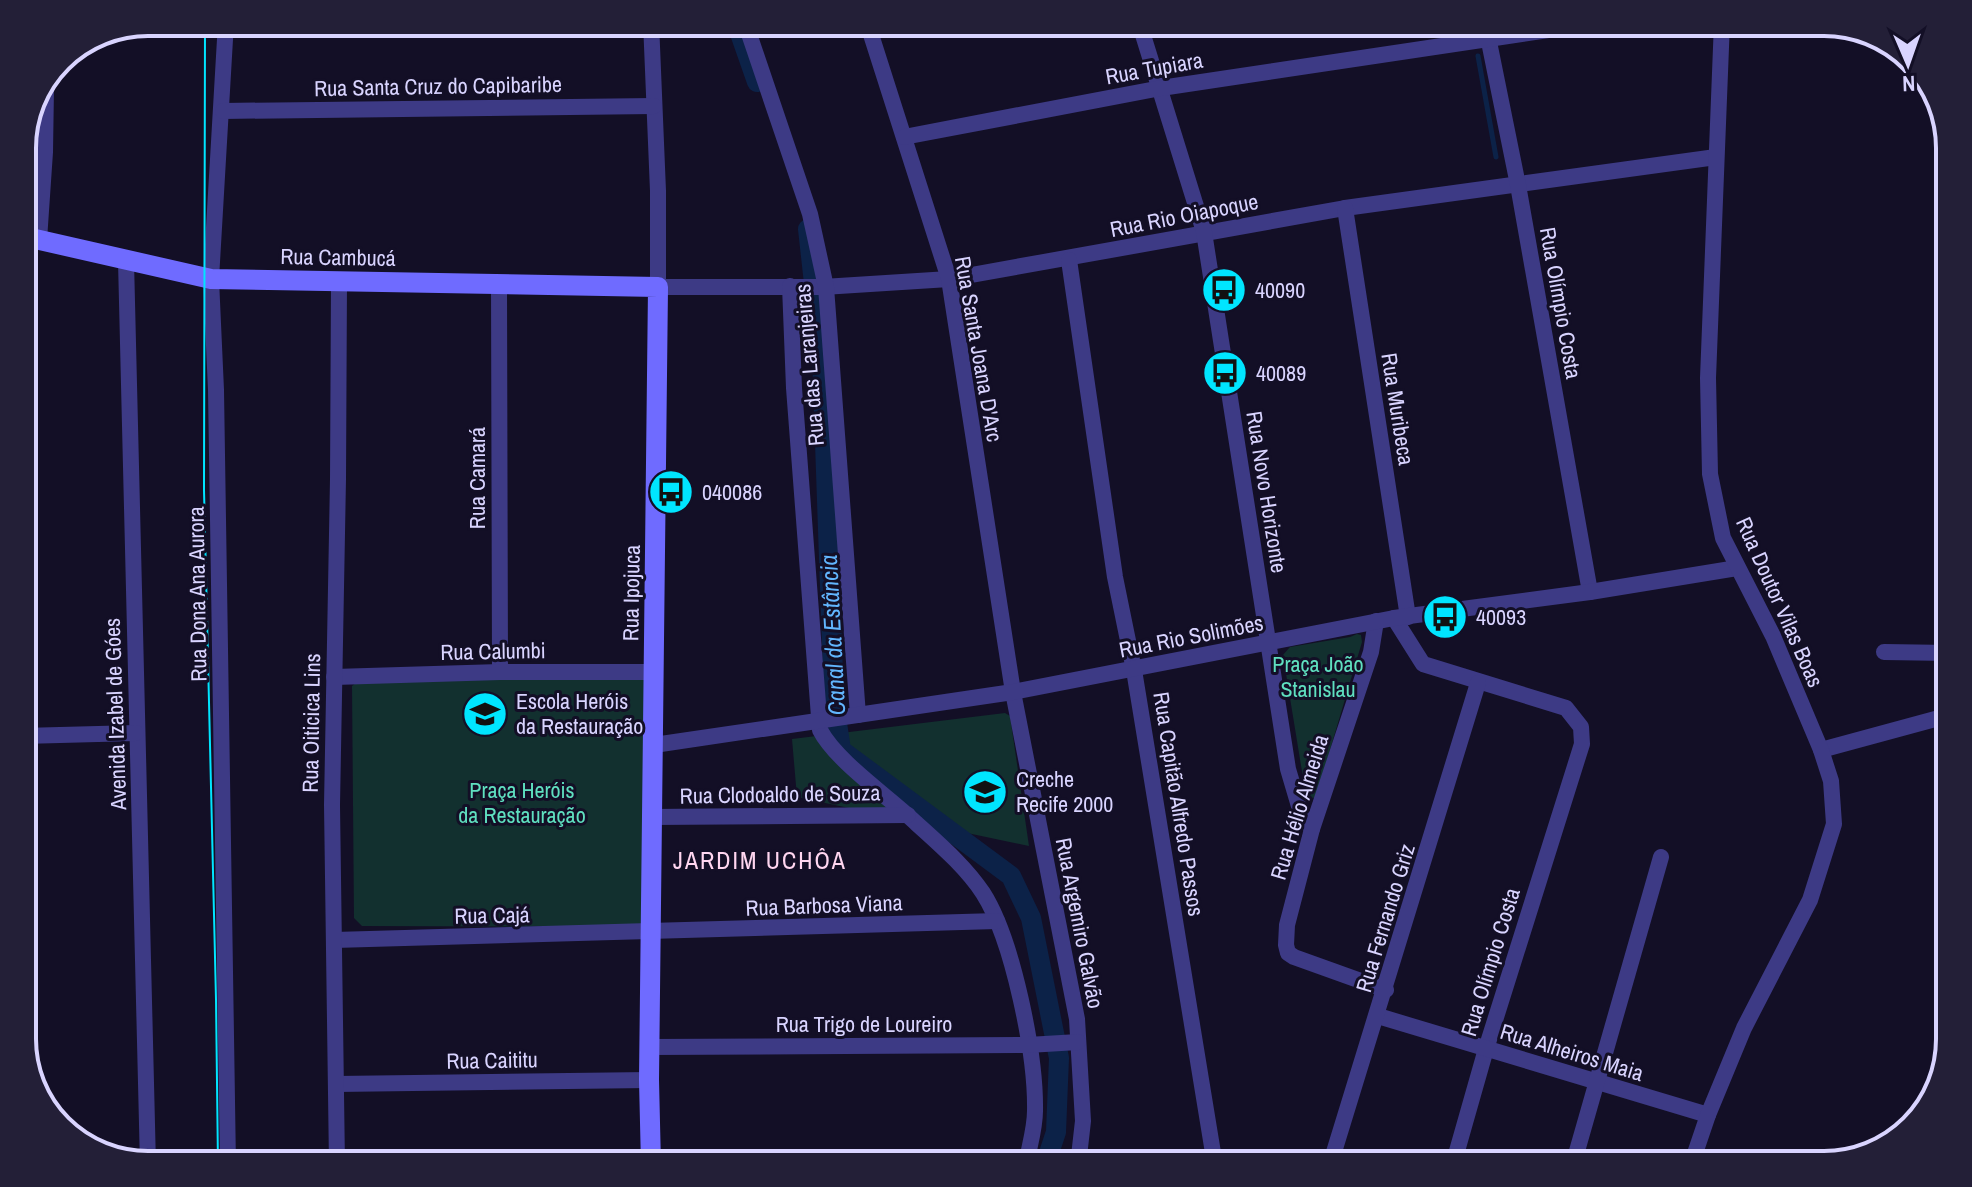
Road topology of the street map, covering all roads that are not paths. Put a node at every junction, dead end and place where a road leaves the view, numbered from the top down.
1 (226, 36) edge
2 (652, 36) edge
3 (750, 36) edge
4 (872, 36) edge
5 (1144, 36) edge
6 (1488, 36) edge
7 (1509, 36) edge
8 (1721, 36) edge
9 (1489, 39) junction
10 (1161, 88) junction
11 (46, 102) edge
12 (654, 106) junction
13 (223, 111) junction
14 (904, 137) junction
15 (1716, 157) junction
16 (1518, 185) junction
17 (36, 207) edge
18 (1345, 208) junction
19 (1204, 232) junction
20 (36, 239) edge
21 (1069, 260) junction
22 (126, 261) junction
23 (211, 279) junction
24 (949, 279) junction
25 (339, 282) junction
26 (499, 285) junction
27 (793, 286) junction
28 (658, 287) junction
29 (825, 287) junction
30 (1737, 568) junction
31 (1590, 592) junction
32 (1401, 617) junction
33 (1376, 621) junction
34 (1269, 644) junction
35 (1884, 652) dead end
36 (1936, 653) edge
37 (1134, 670) junction
38 (500, 672) junction
39 (654, 672) junction
40 (334, 677) junction
41 (1478, 683) junction
42 (1013, 692) junction
43 (854, 716) junction
44 (821, 719) junction
45 (1936, 719) edge
46 (136, 733) junction
47 (36, 736) edge
48 (654, 745) junction
49 (1821, 750) junction
50 (908, 815) junction
51 (652, 817) junction
52 (1312, 829) junction
53 (1661, 857) dead end
54 (997, 921) junction
55 (652, 933) junction
56 (334, 940) junction
57 (1386, 990) junction
58 (1378, 1016) junction
59 (1076, 1042) junction
60 (1030, 1045) junction
61 (650, 1047) junction
62 (1486, 1049) junction
63 (649, 1080) junction
64 (1598, 1082) junction
65 (336, 1084) junction
66 (1708, 1115) junction
67 (148, 1151) edge
68 (228, 1151) edge
69 (337, 1151) edge
70 (651, 1151) edge
71 (1028, 1151) edge
72 (1080, 1151) edge
73 (1213, 1151) edge
74 (1335, 1151) edge
75 (1457, 1151) edge
76 (1577, 1151) edge
77 (1696, 1151) edge

1 - 13 street, Rua Dona Ana Aurora
2 - 12 street, Rua Ipojuca
3 - 29 street, Rua das Laranjeiras
4 - 14 street, Rua Santa Joana D'Arc
5 - 10 street, Rua Novo Horizonte
6 - 9 street, Rua Olímpio Costa
7 - 9 street, Rua Tupiara
8 - 15 street, Rua Doutor Vilas Boas
9 - 10 street, Rua Tupiara
9 - 16 street, Rua Olímpio Costa
10 - 14 street, Rua Tupiara
10 - 19 street, Rua Novo Horizonte
11 - 17 street
12 - 13 street, Rua Santa Cruz do Capibaribe
12 - 28 street, Rua Ipojuca
13 - 23 street, Rua Dona Ana Aurora
14 - 24 street, Rua Santa Joana D'Arc
15 - 16 street, Rua Rio Oiapoque
15 - 30 street, Rua Doutor Vilas Boas
16 - 18 street, Rua Rio Oiapoque
16 - 31 street, Rua Olímpio Costa
18 - 19 street, Rua Rio Oiapoque
18 - 32 street, Rua Muribeca
19 - 21 street, Rua Rio Oiapoque
19 - 34 street, Rua Novo Horizonte
20 - 22 main road, Rua Cambucá
21 - 24 street, Rua Rio Oiapoque
21 - 37 street, Rua Capitão Alfredo Passos
22 - 23 main road, Rua Cambucá
22 - 46 street, Avenida Izabel de Góes
23 - 25 main road, Rua Cambucá
23 - 68 street, Rua Dona Ana Aurora
24 - 29 street, Rua Rio Oiapoque
24 - 42 street, Rua Santa Joana D'Arc
25 - 26 main road, Rua Cambucá
25 - 40 street, Rua Oiticica Lins
26 - 28 main road, Rua Cambucá
26 - 38 street, Rua Camará
27 - 28 street, Rua Rio Oiapoque
27 - 29 street, Rua Rio Oiapoque
27 - 44 street, Rua das Laranjeiras
28 - 39 main road, Rua Ipojuca
29 - 43 street, Rua das Laranjeiras
30 - 31 street, Rua Rio Solimões
30 - 49 street, Rua Doutor Vilas Boas
31 - 32 street, Rua Rio Solimões
32 - 33 street, Rua Rio Solimões
32 - 41 street
33 - 34 street, Rua Rio Solimões
33 - 52 street, Rua Hélio Almeida
34 - 37 street, Rua Rio Solimões
34 - 52 street, Rua Novo Horizonte
35 - 36 street
37 - 42 street, Rua Rio Solimões
37 - 73 street, Rua Capitão Alfredo Passos
38 - 39 street, Rua Calumbi
38 - 40 street, Rua Calumbi
39 - 48 main road, Rua Ipojuca
40 - 56 street, Rua Oiticica Lins
41 - 57 street, Rua Fernando Griz
41 - 62 street, Rua Olímpio Costa
42 - 43 street, Rua Rio Solimões
42 - 59 street, Rua Argemiro Galvão
43 - 44 street, Rua Rio Solimões
44 - 48 street, Rua Rio Solimões
44 - 50 street
45 - 49 street
46 - 47 street
46 - 67 street, Avenida Izabel de Góes
48 - 51 main road, Rua Ipojuca
49 - 66 street, Rua Doutor Vilas Boas
50 - 51 street, Rua Clodoaldo de Souza
50 - 54 street
51 - 55 main road, Rua Ipojuca
52 - 57 street, Rua Hélio Almeida
53 - 64 street
54 - 55 street, Rua Barbosa Viana
54 - 60 street
55 - 56 street, Rua Cajá
55 - 61 main road, Rua Ipojuca
56 - 65 street, Rua Oiticica Lins
57 - 58 street, Rua Fernando Griz
58 - 62 street, Rua Alheiros Maia
58 - 74 street, Rua Fernando Griz
59 - 60 street, Rua Trigo de Loureiro
59 - 72 street, Rua Argemiro Galvão
60 - 61 street, Rua Trigo de Loureiro
60 - 71 street
61 - 63 main road, Rua Ipojuca
62 - 64 street, Rua Alheiros Maia
62 - 75 street, Rua Olímpio Costa
63 - 65 street, Rua Caititu
63 - 70 main road, Rua Ipojuca
64 - 66 street, Rua Alheiros Maia
64 - 76 street
65 - 69 street, Rua Oiticica Lins
66 - 77 street, Rua Doutor Vilas Boas

